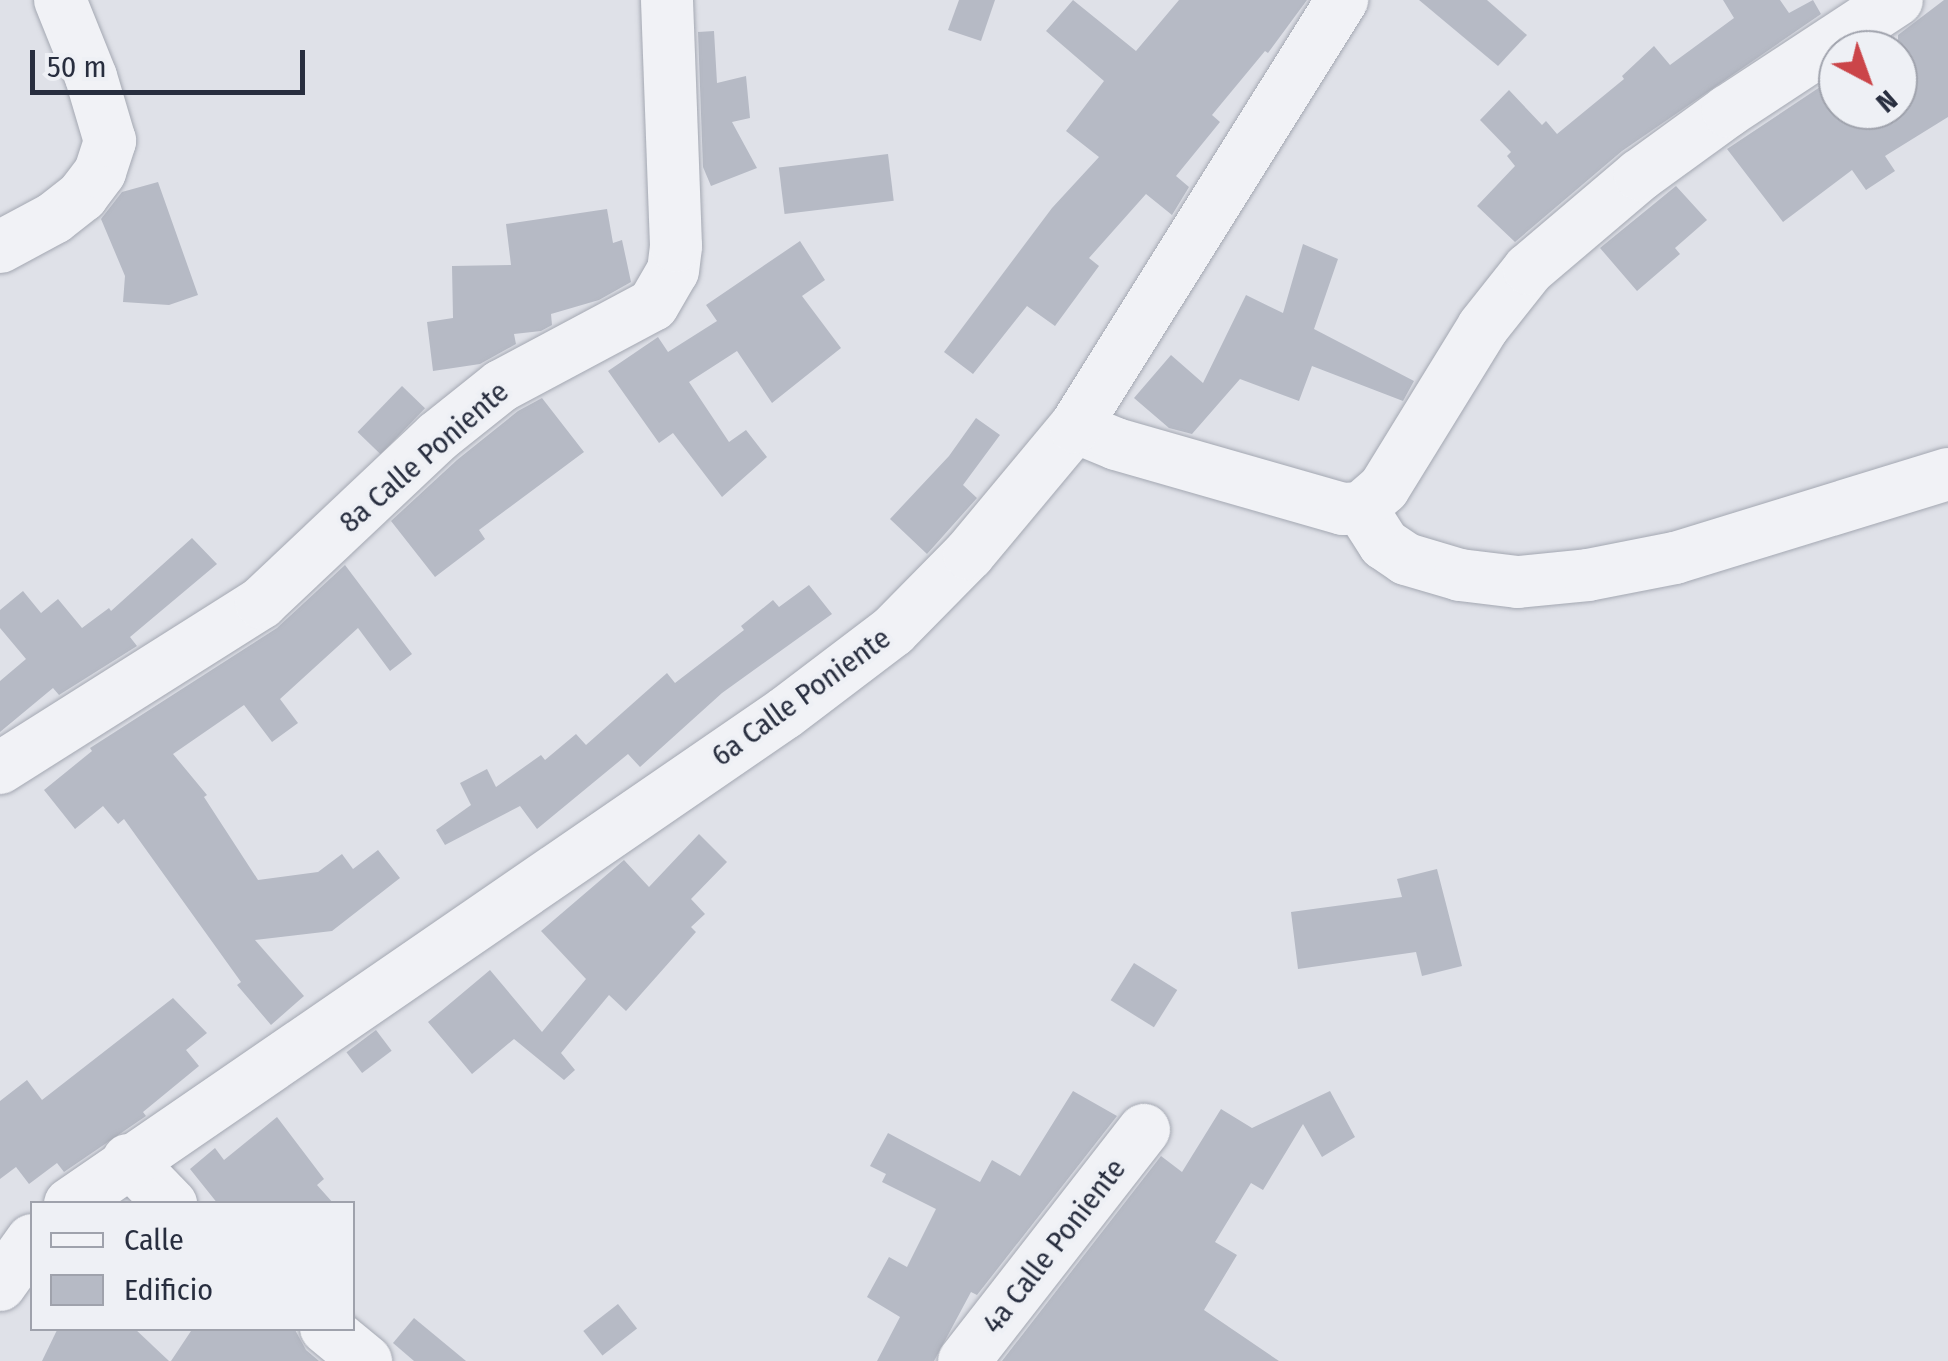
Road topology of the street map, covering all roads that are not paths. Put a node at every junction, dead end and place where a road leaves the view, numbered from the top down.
1 (60, 0) edge
2 (667, 0) edge
3 (1342, 0) edge
4 (1897, 0) edge
5 (0, 247) edge
6 (1075, 427) junction
7 (1948, 474) edge
8 (1362, 508) junction
9 (0, 768) edge
10 (1144, 1130) dead end
11 (128, 1160) junction
12 (74, 1201) edge
13 (168, 1201) edge
14 (30, 1243) edge
15 (0, 1285) edge
16 (330, 1331) edge
17 (366, 1361) edge
18 (964, 1361) edge

1 - 5 street
2 - 9 street, 8a Calle Poniente
3 - 6 street, 6a Calle Poniente
4 - 8 street
6 - 8 street
6 - 11 street, 6a Calle Poniente
7 - 8 street
10 - 18 street, 4a Calle Poniente
11 - 12 street, 6a Calle Poniente
11 - 13 street
14 - 15 street
16 - 17 street

